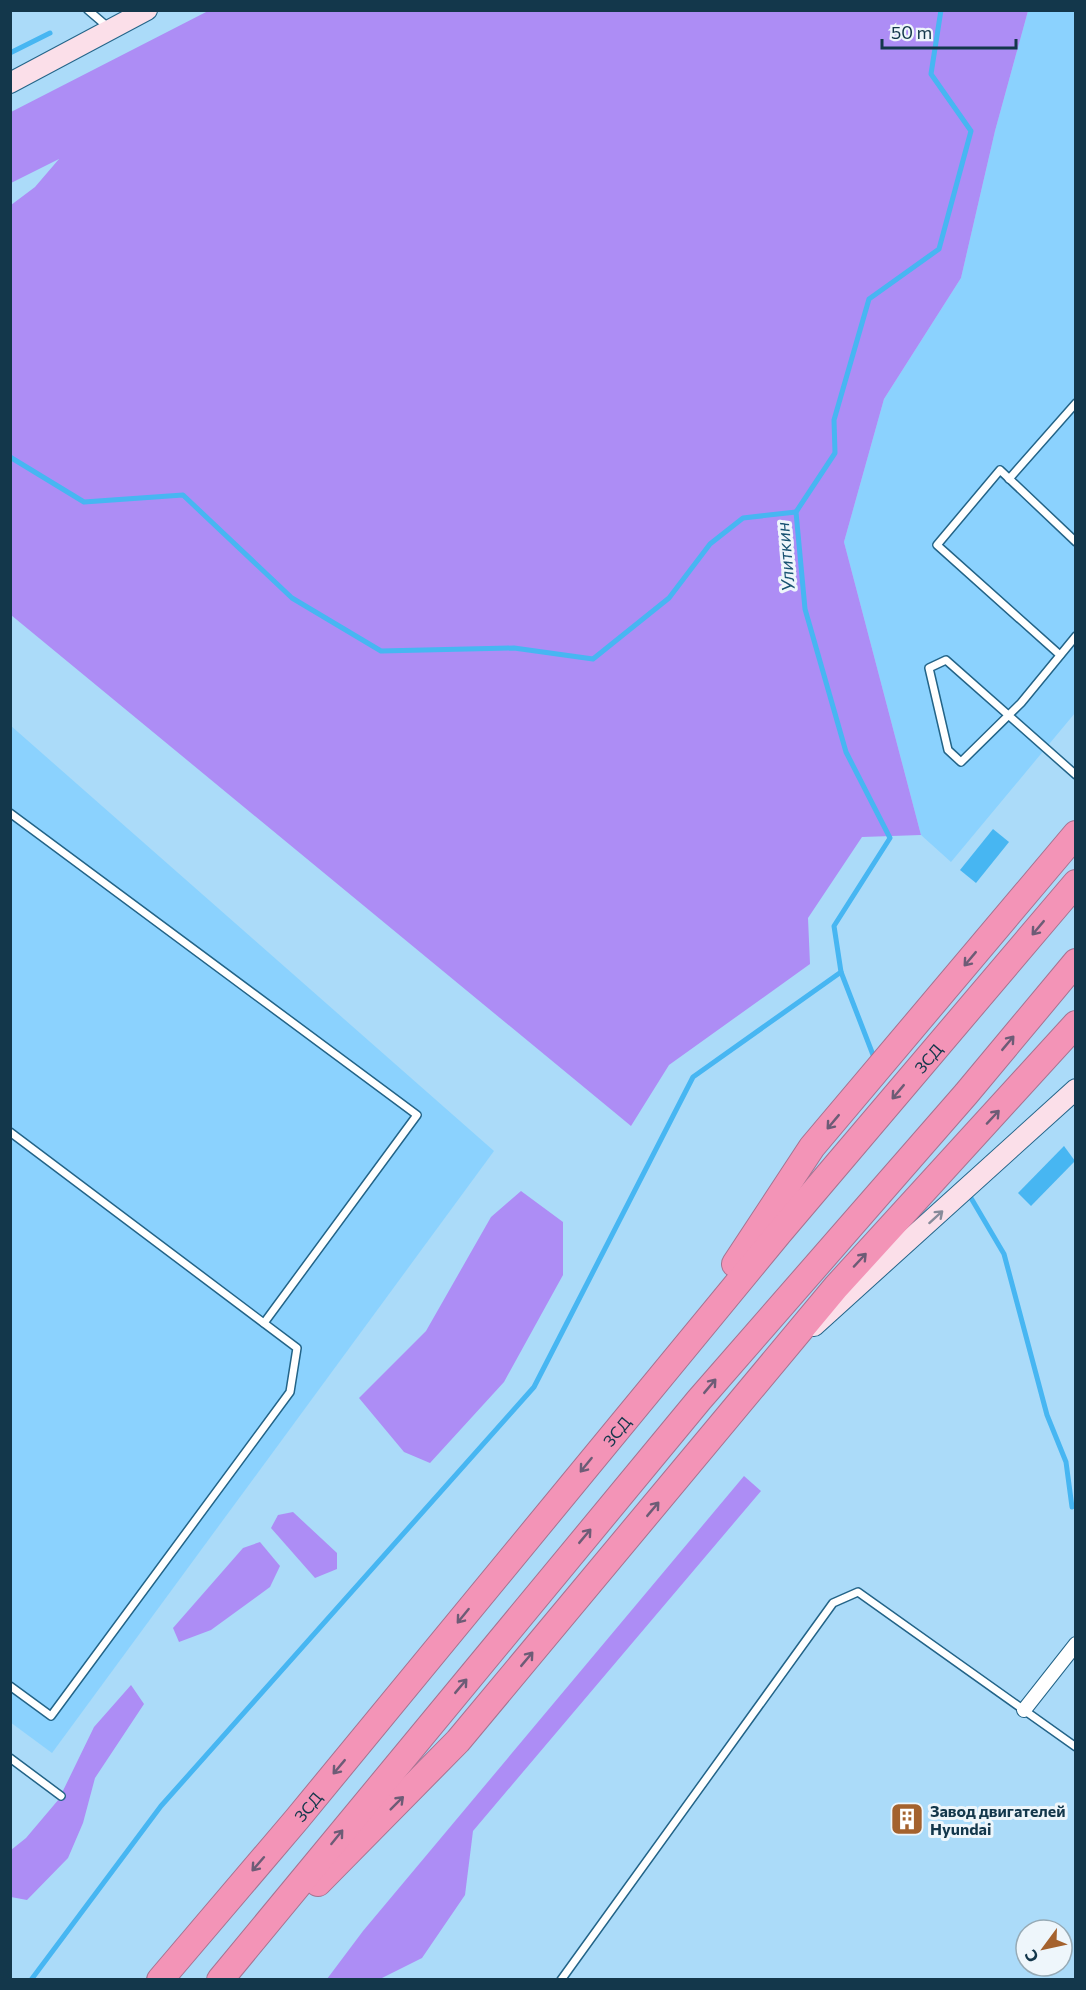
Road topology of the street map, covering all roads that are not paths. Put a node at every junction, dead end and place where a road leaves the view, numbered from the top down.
1 (88, 10) edge
2 (147, 10) edge
3 (111, 30) junction
4 (10, 83) edge
5 (1076, 403) edge
6 (1010, 479) junction
7 (1076, 542) edge
8 (1076, 636) edge
9 (1060, 655) junction
10 (1007, 714) junction
11 (1076, 775) edge
12 (10, 813) edge
13 (1076, 834) edge
14 (1076, 883) edge
15 (1076, 962) edge
16 (1076, 1024) edge
17 (1076, 1089) edge
18 (10, 1132) edge
19 (264, 1323) junction
20 (782, 1353) junction
21 (664, 1372) junction
22 (1076, 1644) edge
23 (10, 1686) edge
24 (1024, 1710) junction
25 (1076, 1747) edge
26 (10, 1758) edge
27 (61, 1796) dead end
28 (160, 1980) edge
29 (221, 1980) edge
30 (561, 1980) edge

1 - 3 lane
2 - 3 main road
3 - 4 main road
5 - 6 lane
6 - 7 lane
6 - 9 lane
8 - 9 lane
9 - 10 lane
10 - 10 lane
10 - 11 lane
12 - 19 lane
13 -> 21 highway
14 -> 21 highway, ЗСД
29 -> 15 highway
20 -> 16 highway
20 -> 17 main road
18 - 19 lane
19 - 23 lane
29 -> 20 highway
21 -> 28 highway, ЗСД
22 - 24 street
24 - 25 lane
24 - 30 lane
26 - 27 lane

